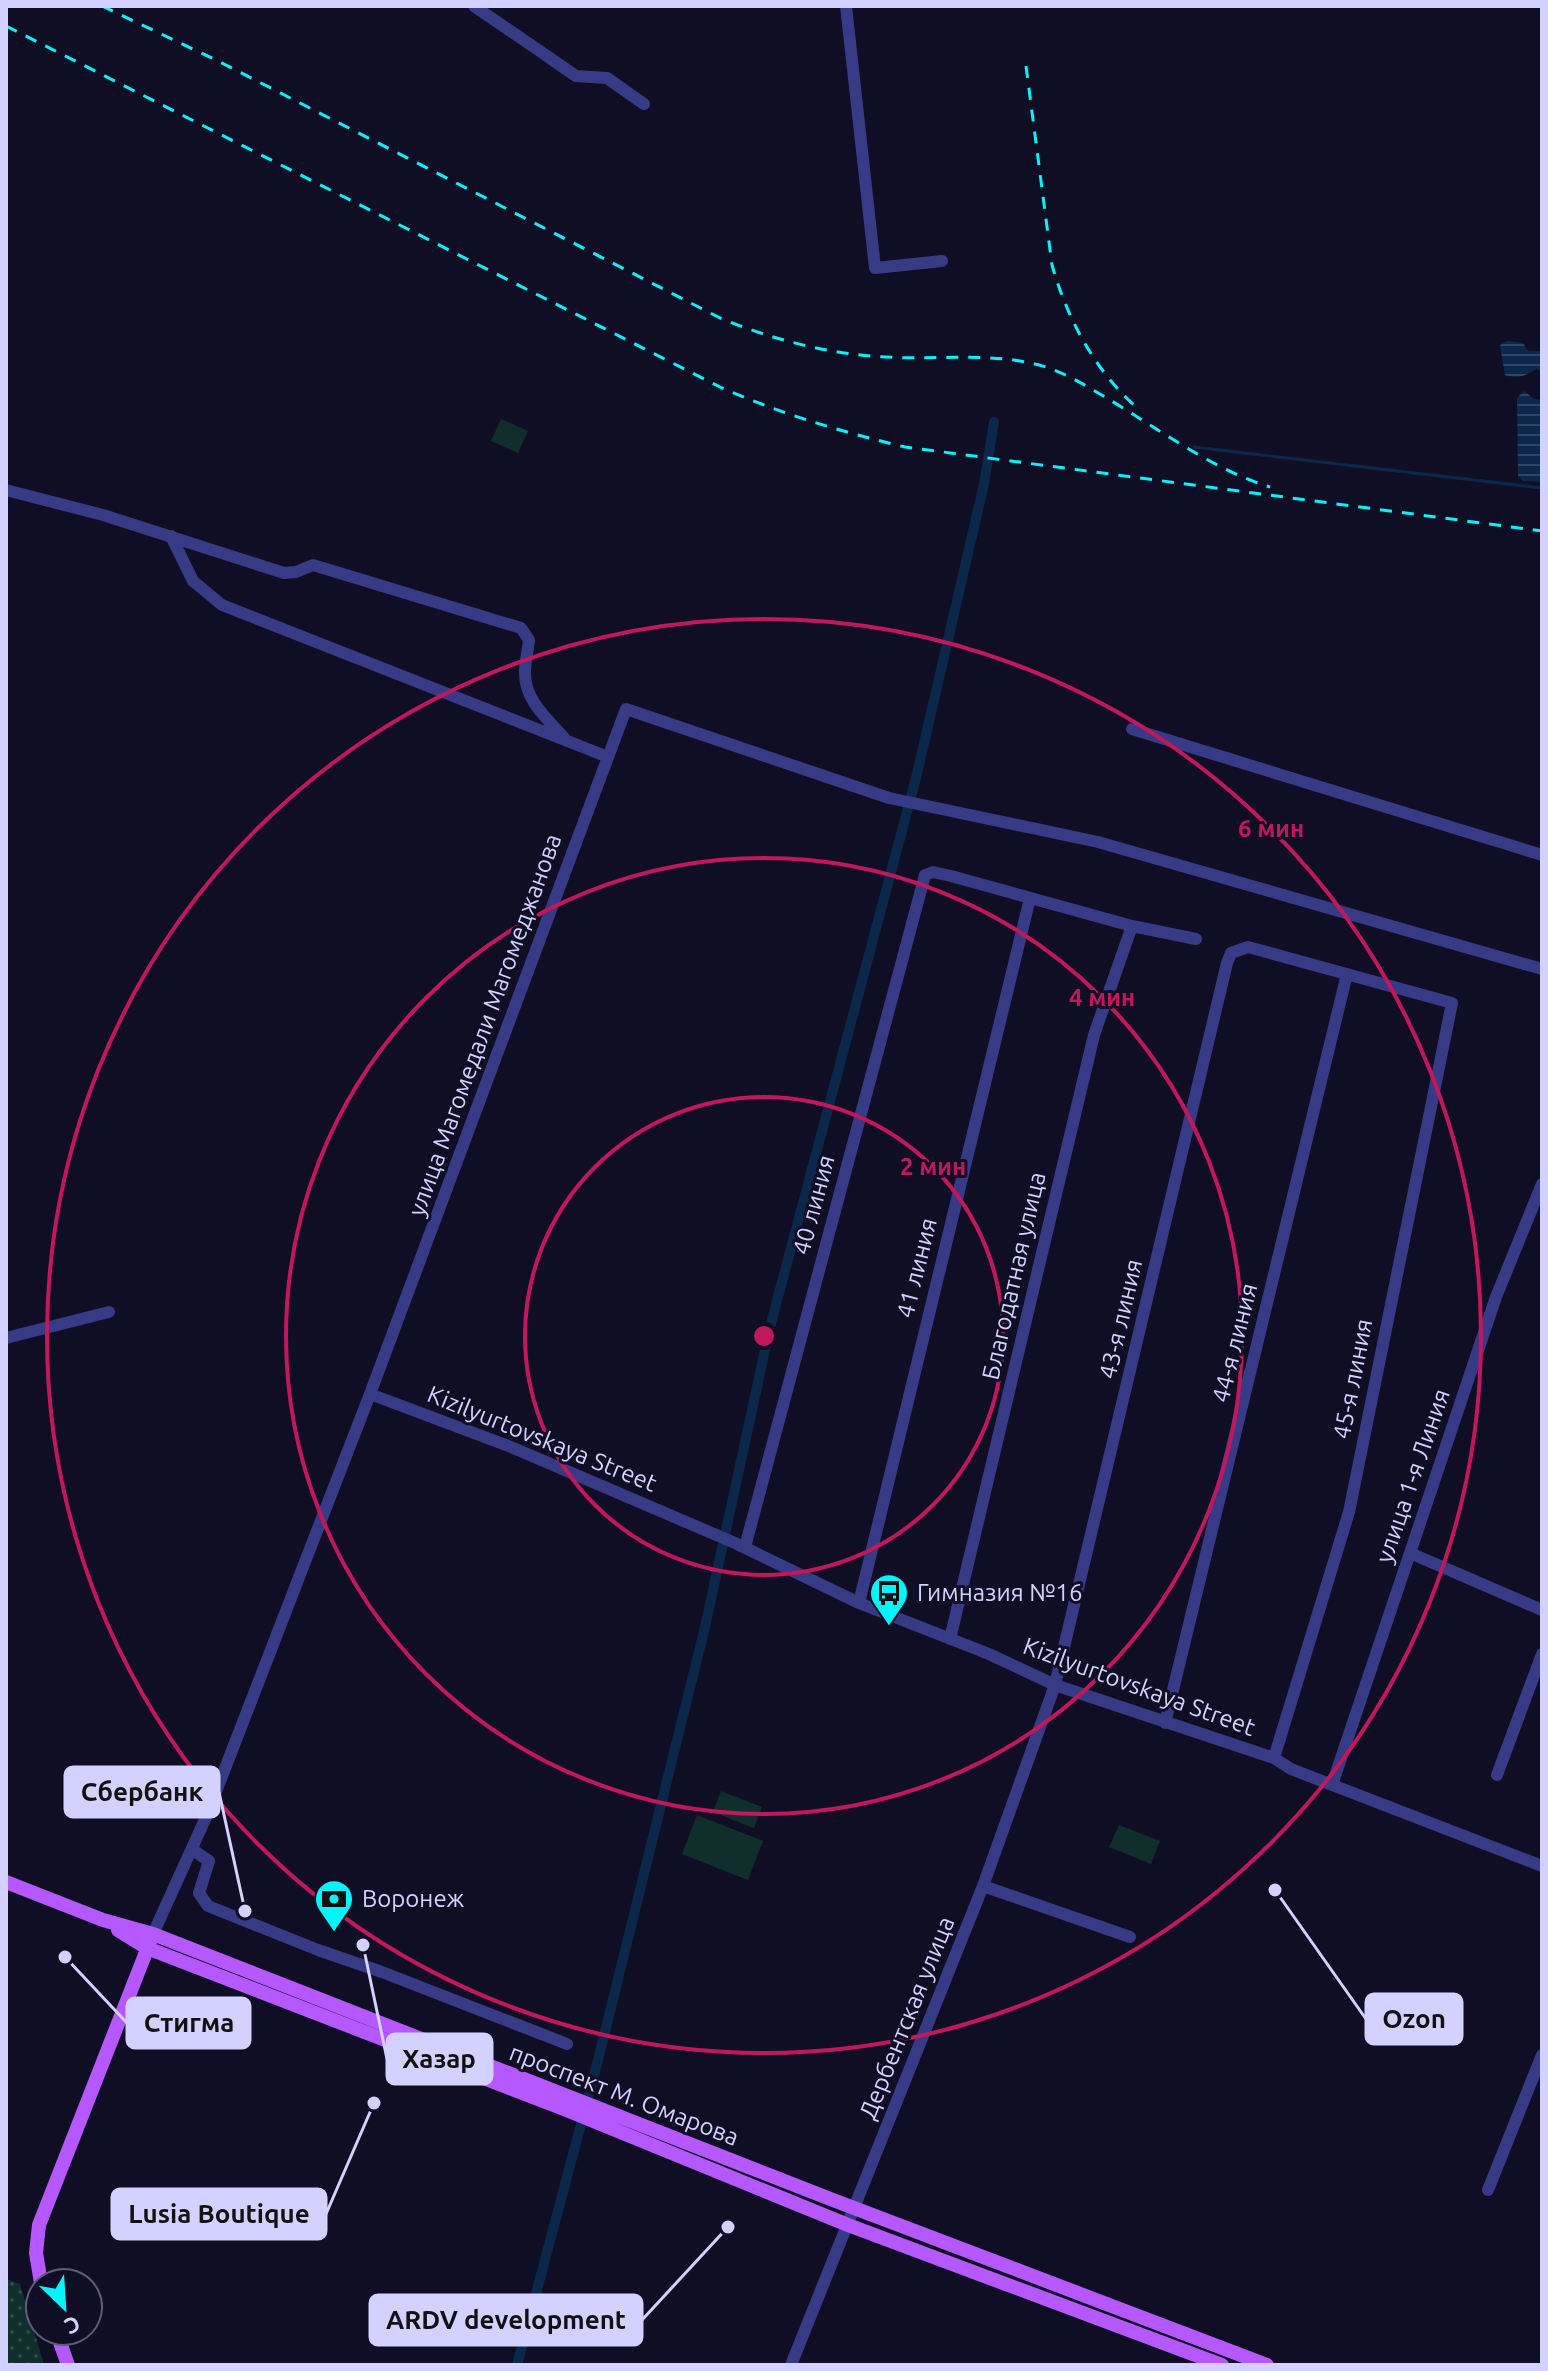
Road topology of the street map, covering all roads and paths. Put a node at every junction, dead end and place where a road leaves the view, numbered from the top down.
1 (474, 6) edge
2 (846, 6) edge
3 (644, 104) dead end
4 (942, 261) dead end
5 (6, 490) edge
6 (171, 536) junction
7 (1132, 729) dead end
8 (567, 741) junction
9 (608, 757) junction
10 (1542, 855) edge
11 (1030, 898) junction
12 (1132, 926) junction
13 (1196, 939) dead end
14 (1542, 969) edge
15 (1347, 974) junction
16 (1542, 1184) edge
17 (109, 1312) dead end
18 (6, 1338) edge
19 (370, 1394) junction
20 (740, 1545) junction
21 (1410, 1553) junction
22 (859, 1603) junction
23 (1542, 1610) edge
24 (950, 1639) junction
25 (1542, 1654) edge
26 (1055, 1685) junction
27 (1165, 1723) junction
28 (1274, 1758) junction
29 (1497, 1775) dead end
30 (1332, 1785) junction
31 (193, 1850) junction
32 (1542, 1866) edge
33 (6, 1882) edge
34 (983, 1886) junction
35 (1130, 1937) dead end
36 (150, 1941) junction
37 (567, 2044) dead end
38 (1542, 2055) edge
39 (593, 2114) junction
40 (1488, 2190) dead end
41 (855, 2209) junction
42 (848, 2225) junction
43 (38, 2267) edge
44 (791, 2365) edge
45 (1222, 2365) edge
46 (1267, 2365) edge

1 - 3 street
2 - 4 street
5 - 6 street
6 - 8 street
6 - 8 street
7 - 10 street
8 - 9 street
9 - 14 street, улица Магомедали Магомеджановa
9 - 19 street, улица Магомедали Магомеджановa
11 - 12 street
11 - 20 street, 40 линия
11 - 22 street, 41 линия
12 - 13 street
12 - 24 street, Благодатная улица
15 - 26 street, 43-я линия
15 - 27 street, 44-я линия
15 - 28 street, 45-я линия
16 - 21 street, улица 1-я Линия
17 - 18 street
19 - 20 street, Kizilyurtovskaya Street
19 - 31 street, улица Магомедали Магомеджановa
20 - 22 street, Kizilyurtovskaya Street
21 - 23 street
21 - 30 street, улица 1-я Линия
22 - 24 street, Kizilyurtovskaya Street
24 - 26 street, Kizilyurtovskaya Street
25 - 29 street
26 - 27 street, Kizilyurtovskaya Street
26 - 34 street, Дербентская улица
27 - 28 street, Kizilyurtovskaya Street
28 - 30 street, Kizilyurtovskaya Street
30 - 32 street, Kizilyurtovskaya Street
31 - 36 street, улица Магомедали Магомеджановa
31 - 37 street
33 - 36 main road, проспект М. Омарова
34 - 35 street
34 - 41 street, Дербентская улица
36 - 39 main road, проспект М. Омарова
36 - 43 main road
38 - 40 street
39 - 41 main road, проспект М. Омарова
39 - 42 main road, проспект М. Омарова
41 - 42 street, Дербентская улица
41 - 46 main road, проспект М. Омарова
42 - 44 street, Дербентская улица
42 - 45 main road, проспект М. Омарова

